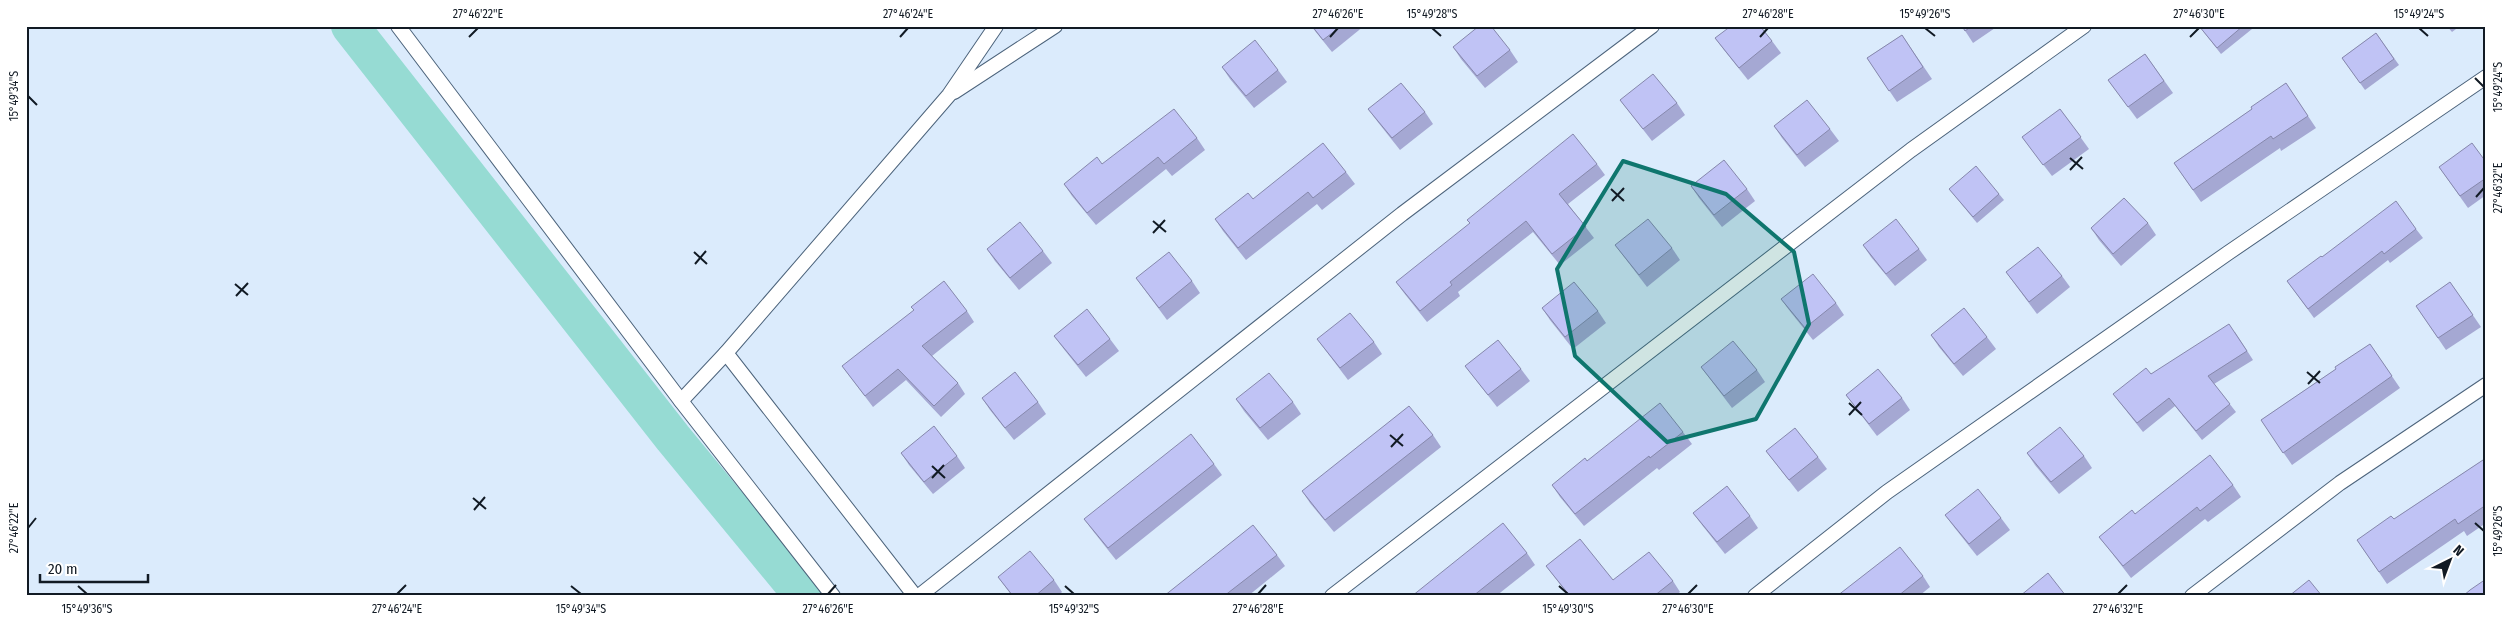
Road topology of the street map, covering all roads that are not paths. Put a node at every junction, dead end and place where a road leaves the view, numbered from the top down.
1 (398, 26) edge
2 (996, 26) edge
3 (1055, 26) edge
4 (1652, 26) edge
5 (2084, 26) edge
6 (2486, 77) edge
7 (949, 95) junction
8 (726, 353) junction
9 (2486, 385) edge
10 (681, 401) junction
11 (833, 596) edge
12 (917, 596) edge
13 (1332, 596) edge
14 (1755, 596) edge
15 (2192, 596) edge

1 - 10 lane
2 - 7 lane
3 - 7 lane
4 - 12 lane
5 - 13 lane
6 - 14 lane
7 - 8 lane
8 - 10 lane
8 - 12 lane
9 - 15 lane
10 - 11 lane

